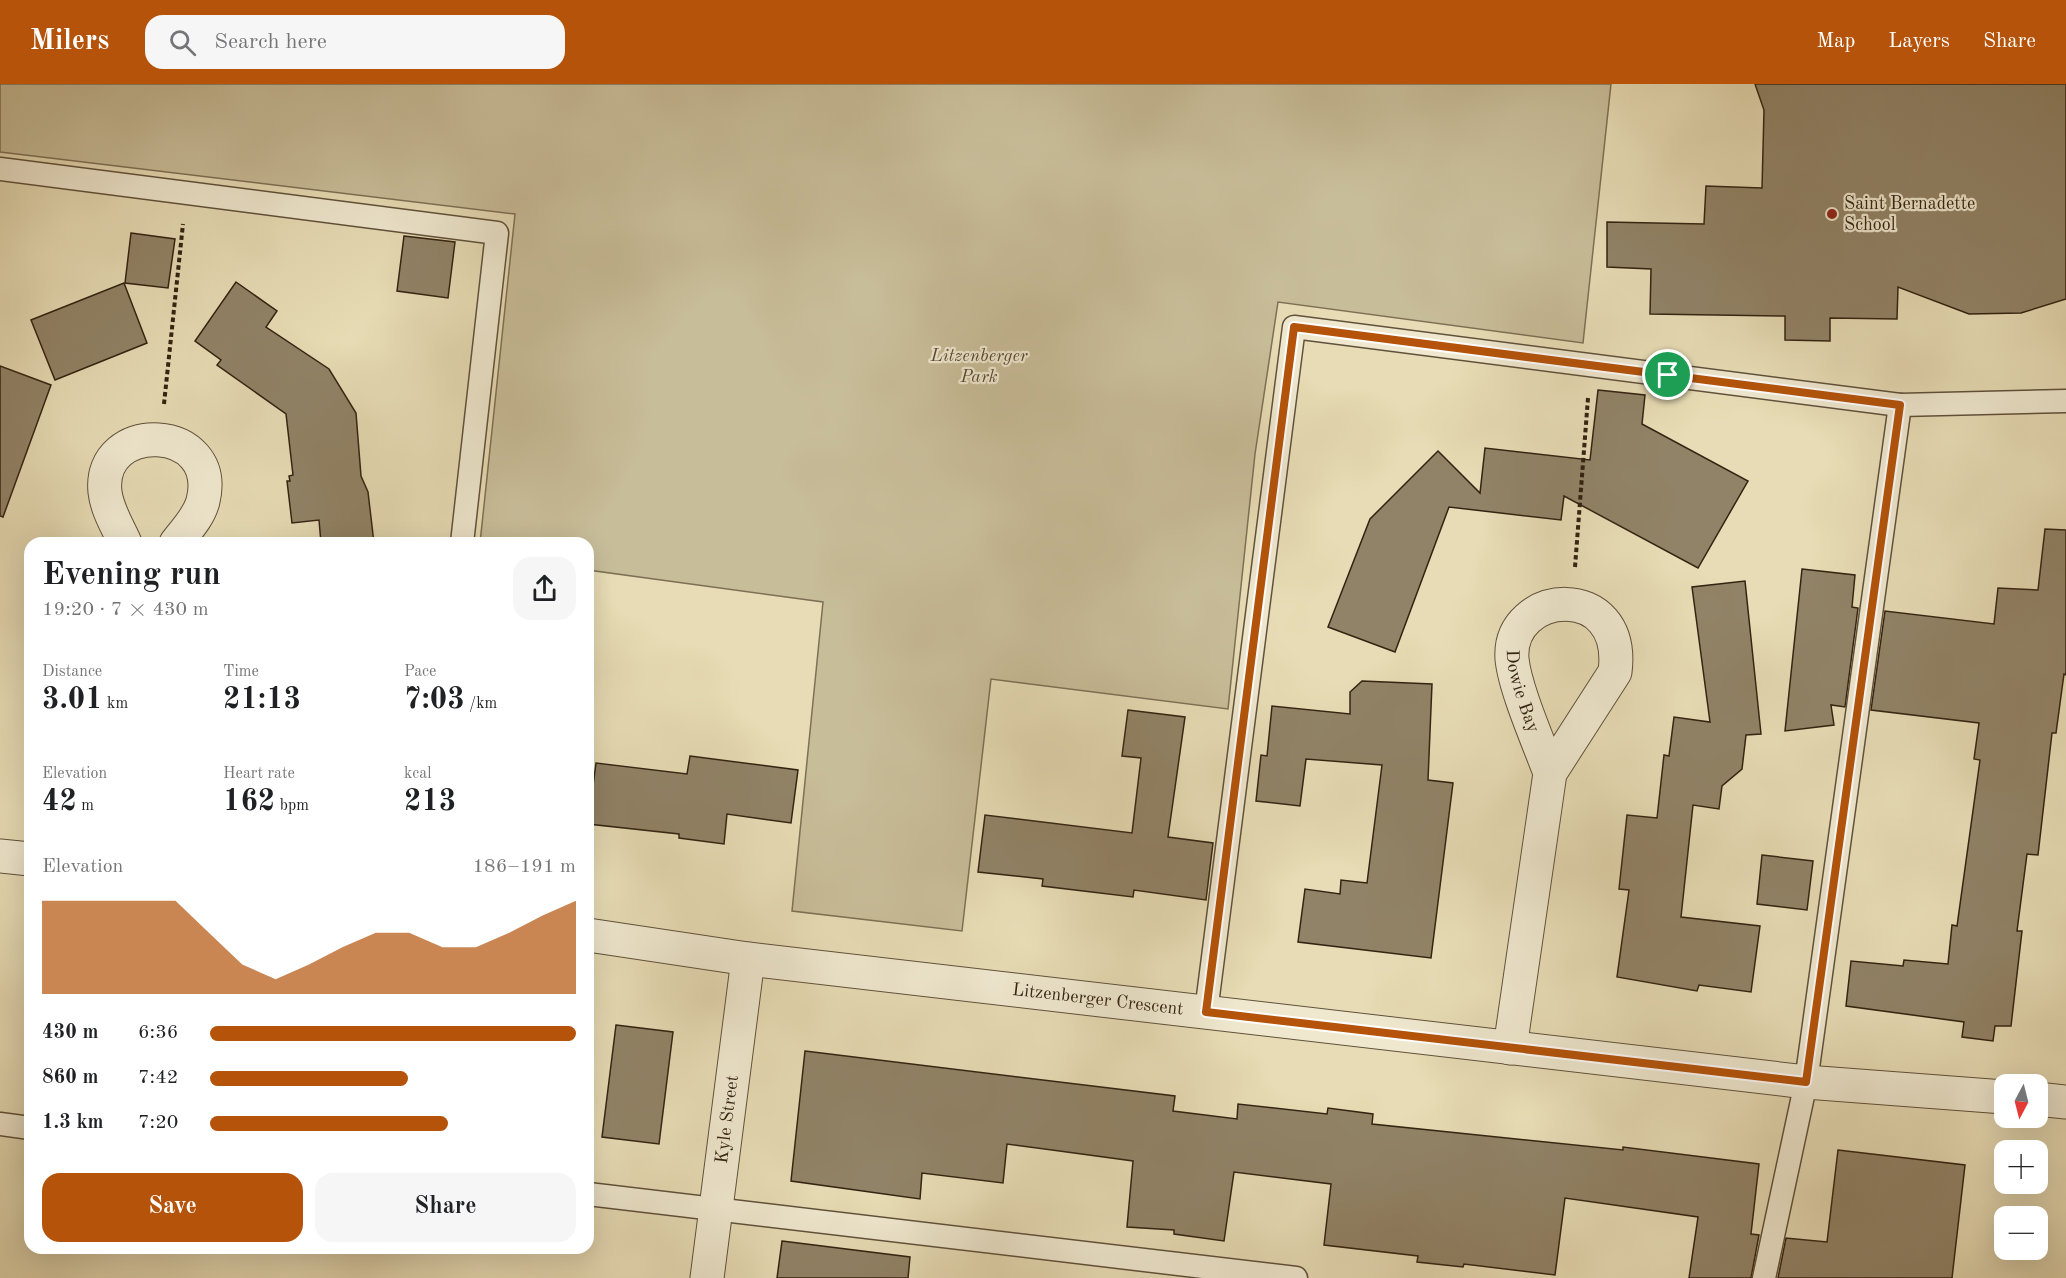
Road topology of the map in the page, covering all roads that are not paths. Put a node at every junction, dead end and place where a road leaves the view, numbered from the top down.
1 (0, 169) edge
2 (2066, 401) edge
3 (1900, 405) junction
4 (122, 537) edge
5 (181, 537) edge
6 (463, 537) edge
7 (1550, 773) junction
8 (0, 856) edge
9 (24, 858) edge
10 (594, 935) edge
11 (748, 959) junction
12 (1206, 1012) junction
13 (1510, 1048) junction
14 (1806, 1082) junction
15 (1994, 1096) edge
16 (2048, 1100) edge
17 (2066, 1102) edge
18 (0, 1124) edge
19 (24, 1127) edge
20 (594, 1195) edge
21 (716, 1209) junction
22 (707, 1278) edge
23 (1296, 1278) edge
24 (1764, 1278) edge

1 - 6 lane
2 - 3 lane
3 - 12 lane
3 - 14 lane
4 - 5 street
7 - 7 street, Dowie Bay
7 - 13 street, Dowie Bay
8 - 9 street
10 - 11 street, Litzenberger Crescent
11 - 12 street, Litzenberger Crescent
11 - 21 street, Kyle Street
12 - 13 street, Litzenberger Crescent
13 - 14 street, Litzenberger Crescent
14 - 15 street, Litzenberger Crescent
14 - 24 lane
16 - 17 street
18 - 19 lane
20 - 21 lane
21 - 22 street, Kyle Street
21 - 23 lane

